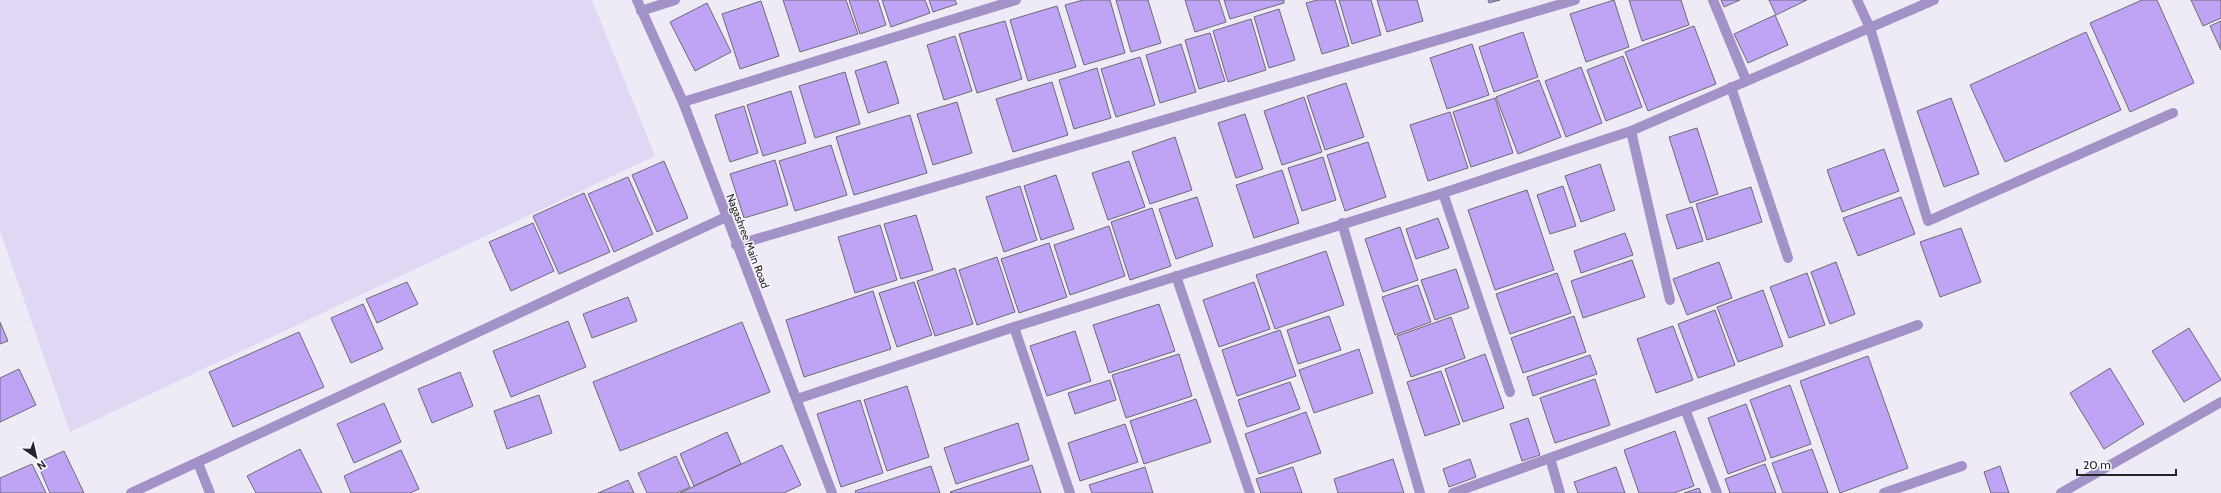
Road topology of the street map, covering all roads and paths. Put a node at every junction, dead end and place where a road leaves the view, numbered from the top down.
1 (637, 0) edge
2 (675, 0) edge
3 (1016, 0) edge
4 (1576, 0) edge
5 (1713, 0) edge
6 (1857, 0) edge
7 (1934, 0) edge
8 (641, 10) junction
9 (1870, 28) junction
10 (1746, 80) junction
11 (1731, 87) junction
12 (683, 102) junction
13 (2173, 113) dead end
14 (1631, 131) junction
15 (1443, 193) junction
16 (726, 217) junction
17 (1342, 224) junction
18 (736, 245) junction
19 (1788, 258) dead end
20 (1176, 276) junction
21 (1670, 300) dead end
22 (1918, 325) dead end
23 (1014, 327) junction
24 (1510, 392) dead end
25 (796, 399) junction
26 (2221, 402) edge
27 (1685, 409) junction
28 (1550, 458) junction
29 (198, 463) junction
30 (1962, 466) dead end
31 (131, 493) edge
32 (210, 493) edge
33 (832, 493) edge
34 (1070, 493) edge
35 (1250, 493) edge
36 (1420, 493) edge
37 (1453, 493) edge
38 (1560, 493) edge
39 (1718, 493) edge
40 (1884, 493) edge
41 (2061, 493) edge

1 - 8 street, Nagashree Main Road
2 - 8 street
3 - 12 street
4 - 18 street
5 - 10 street
6 - 9 street
7 - 9 street
8 - 12 street, Nagashree Main Road
9 - 10 street
9 - 13 street
10 - 11 street
11 - 14 street
11 - 19 street
12 - 16 street, Nagashree Main Road
14 - 15 street
14 - 21 street
15 - 17 street
15 - 24 street
16 - 18 street, Nagashree Main Road
16 - 29 street
17 - 20 street
17 - 36 street
18 - 25 street, Nagashree Main Road
20 - 23 street
20 - 35 street
22 - 27 street
23 - 25 street
23 - 34 street
25 - 33 street, Nagashree Main Road
26 - 41 street
27 - 28 street
27 - 39 street
28 - 37 street
28 - 38 street
29 - 31 street
29 - 32 street
30 - 40 street

